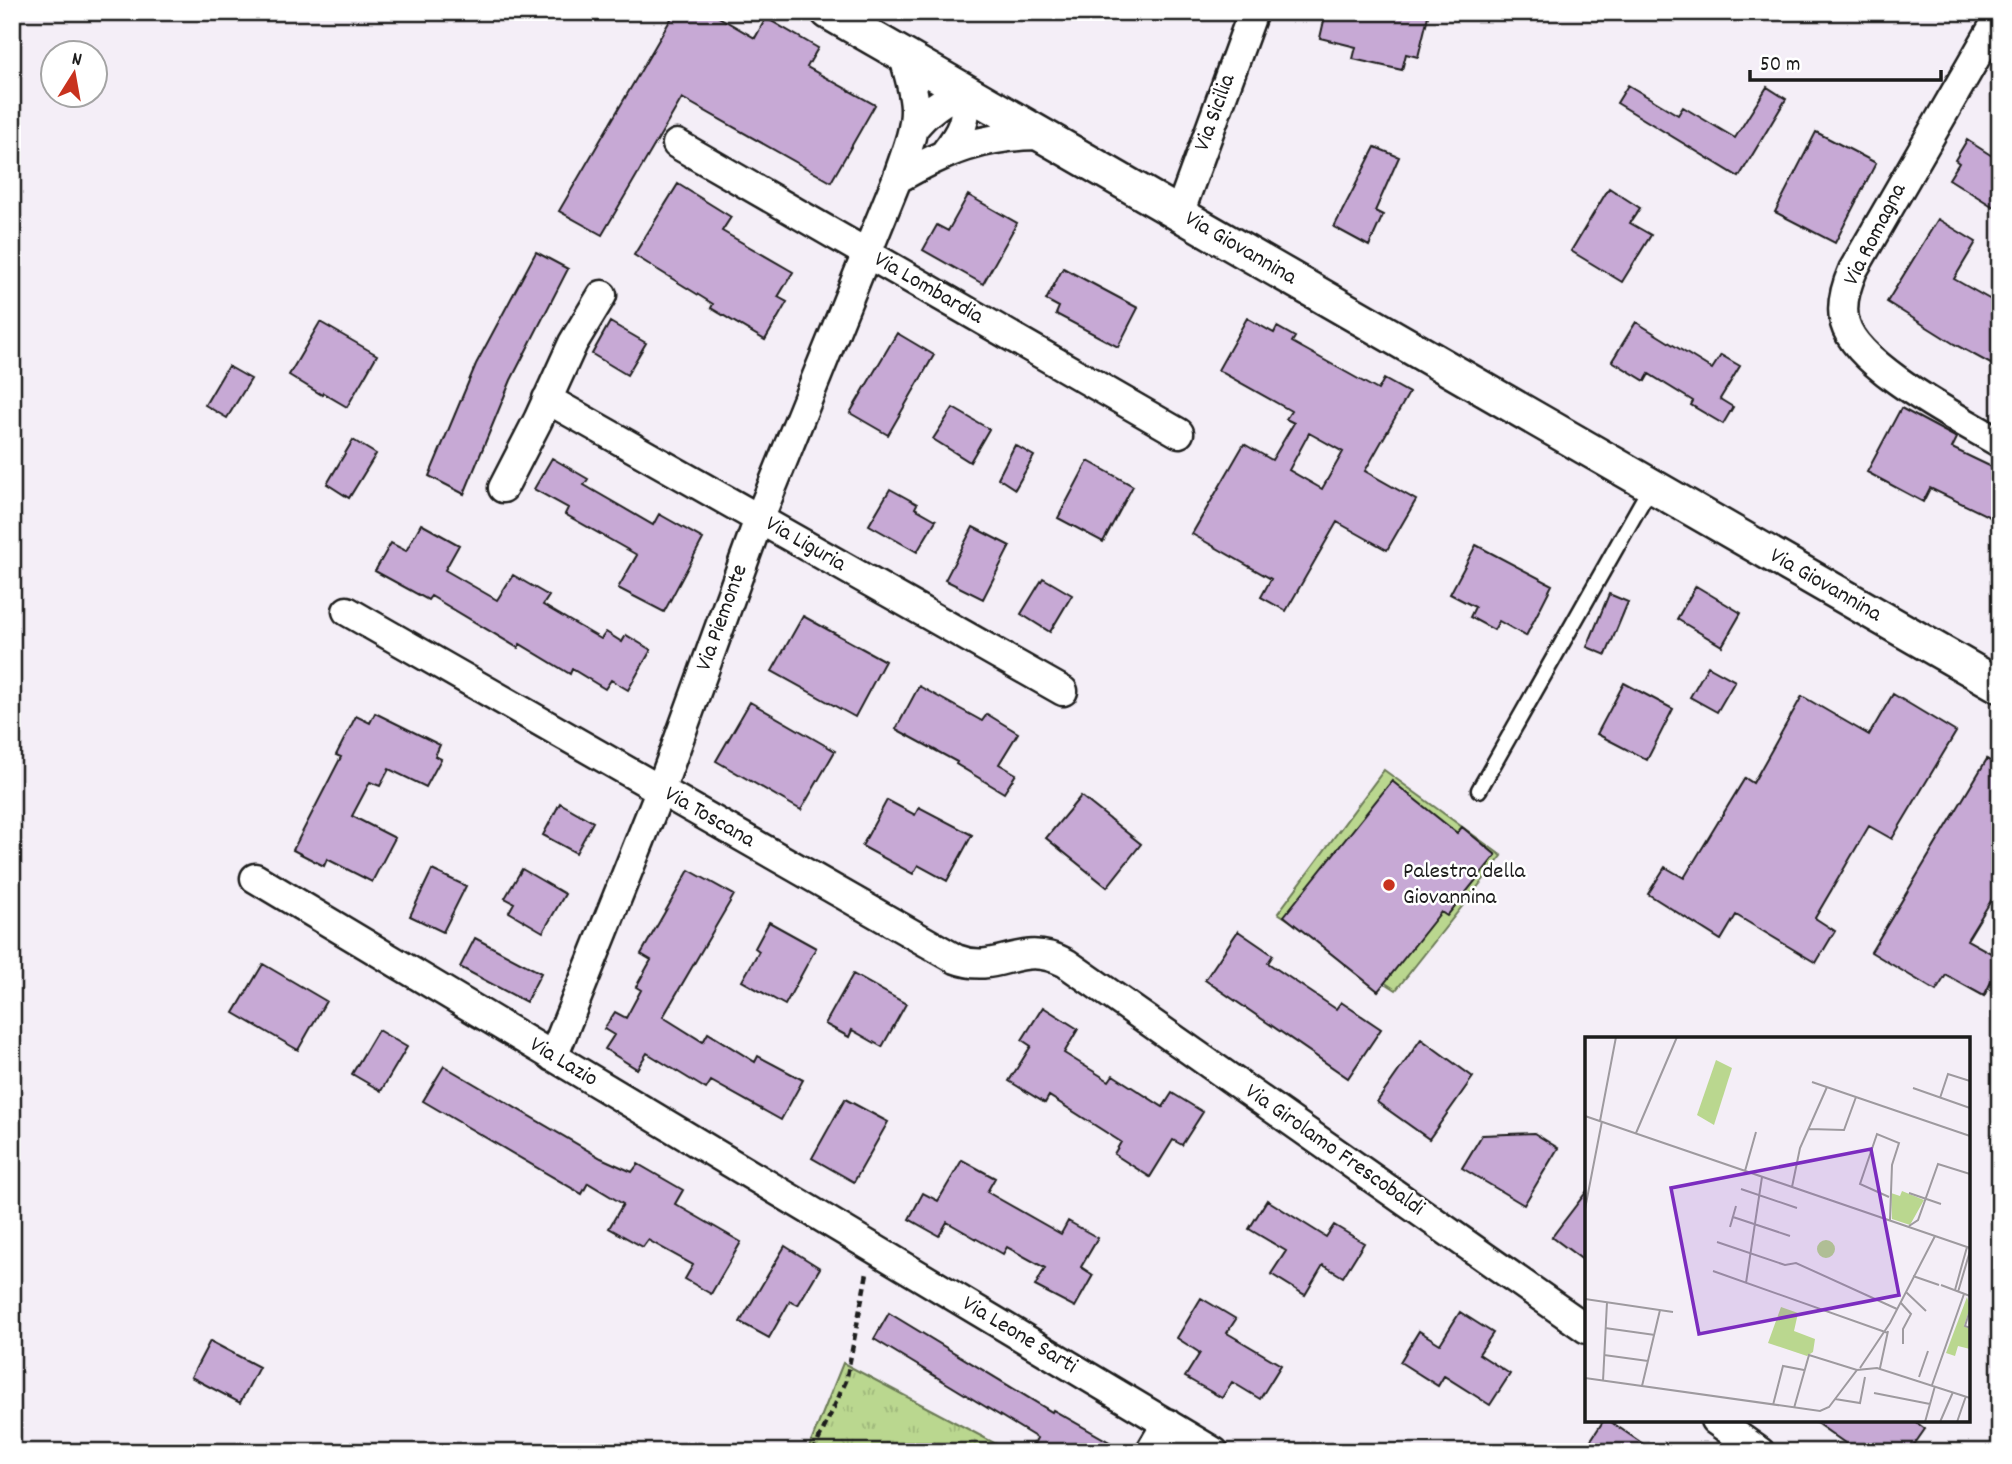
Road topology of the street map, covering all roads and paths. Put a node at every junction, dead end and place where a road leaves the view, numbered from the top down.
1 (828, 12) edge
2 (1253, 12) edge
3 (2000, 15) edge
4 (904, 56) junction
5 (965, 91) junction
6 (913, 129) junction
7 (1041, 135) junction
8 (677, 144) dead end
9 (945, 153) junction
10 (897, 179) junction
11 (1179, 214) junction
12 (867, 254) junction
13 (601, 295) dead end
14 (547, 399) junction
15 (1179, 433) dead end
16 (2000, 443) edge
17 (1651, 486) junction
18 (503, 488) dead end
19 (760, 519) junction
20 (347, 611) dead end
21 (1993, 675) edge
22 (1063, 691) dead end
23 (1479, 790) dead end
24 (660, 791) junction
25 (255, 878) dead end
26 (1081, 972) joint
27 (553, 1057) junction
28 (872, 1248) junction
29 (1585, 1328) edge
30 (1718, 1422) edge
31 (1167, 1423) junction
32 (813, 1452) edge
33 (1150, 1452) edge
34 (1214, 1452) edge
35 (1760, 1452) edge

1 - 4 street, Via Giovannina
2 - 11 street, Via Sicilia
3 - 16 street, Via Romagna
4 - 5 street, Via Giovannina
4 - 6 street, Via Piemonte
5 - 6 street, Via Piemonte
5 - 7 street, Via Giovannina
5 - 9 street
6 - 10 street, Via Piemonte
7 - 9 street
7 - 11 street, Via Giovannina
8 - 12 street, Via Lombardia
9 - 10 street
10 - 12 street, Via Piemonte
11 - 17 street, Via Giovannina
12 - 15 street, Via Lombardia
12 - 19 street, Via Piemonte
13 - 14 street
14 - 18 street
14 - 19 street, Via Liguria
17 - 21 street, Via Giovannina
17 - 23 lane
19 - 22 street, Via Liguria
19 - 24 street, Via Piemonte
20 - 24 street, Via Toscana
24 - 26 street, Via Toscana
24 - 27 street, Via Piemonte
25 - 27 street, Via Lazio
26 - 29 street, Via Girolamo Frescobaldi
27 - 28 street, Via Lazio
28 - 31 street, Via Leone Sarti
28 - 32 path
30 - 35 street
31 - 33 street
31 - 34 street, Via Leone Sarti

